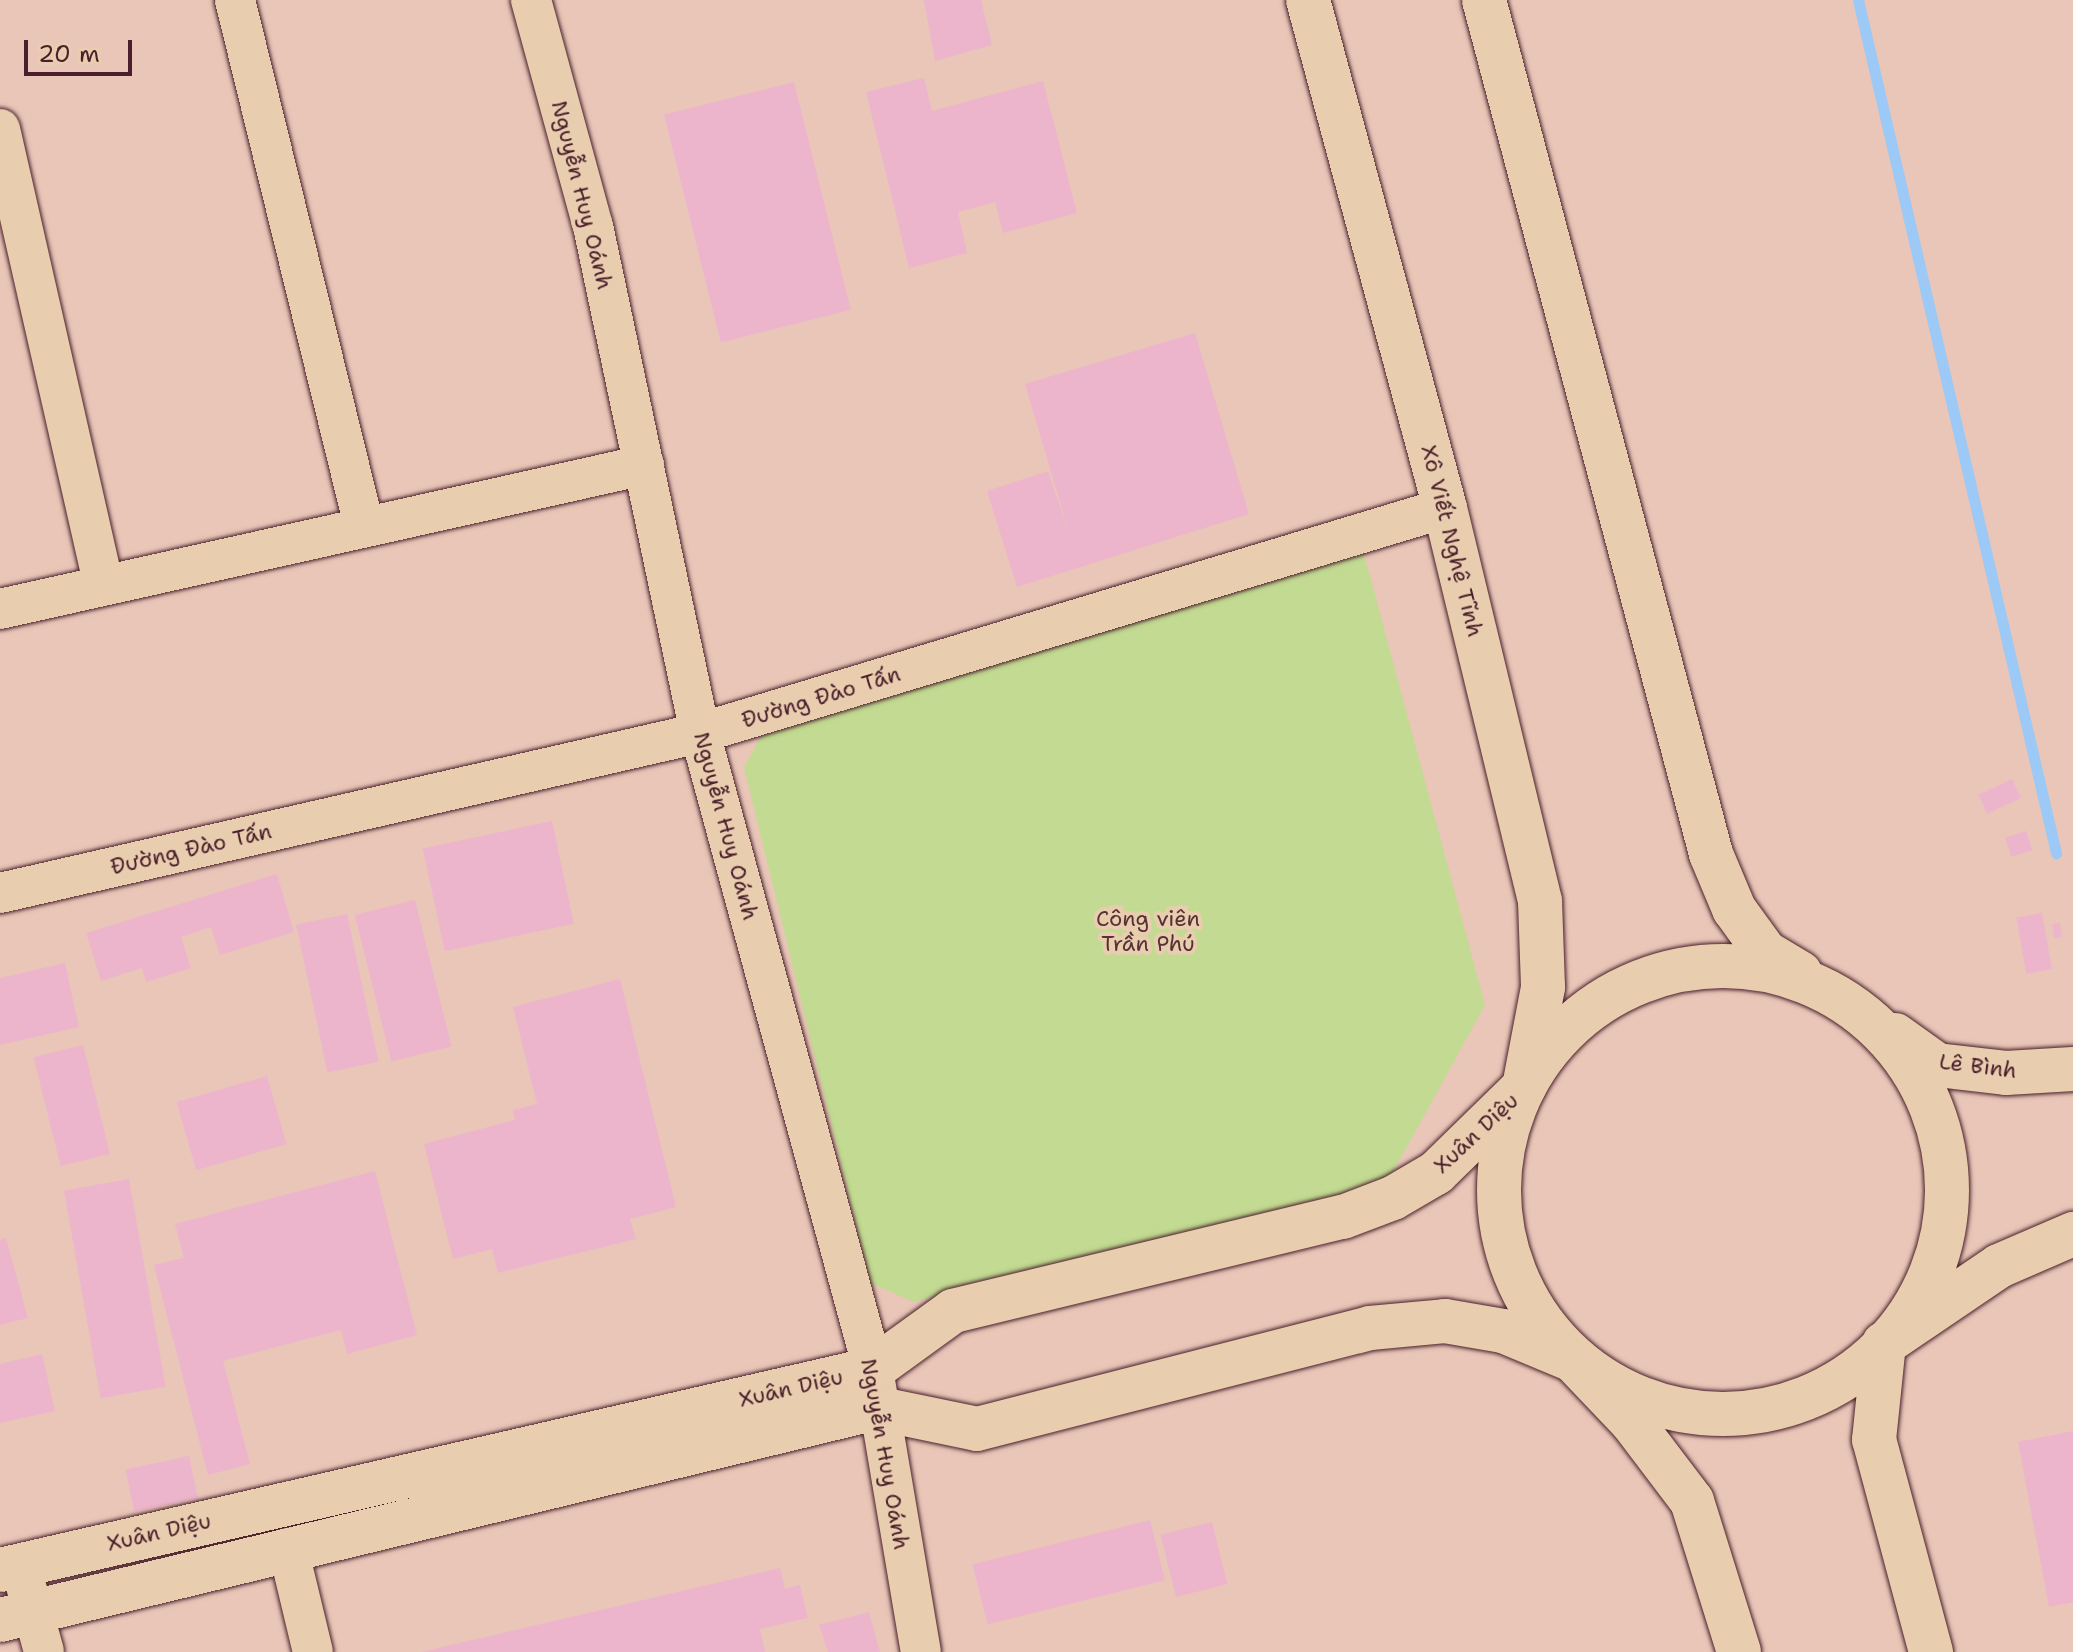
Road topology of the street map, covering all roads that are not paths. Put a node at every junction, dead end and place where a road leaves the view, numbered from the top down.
1 (235, 0) edge
2 (531, 0) edge
3 (1308, 0) edge
4 (1484, 0) edge
5 (0, 129) edge
6 (644, 465) junction
7 (1445, 508) junction
8 (364, 526) junction
9 (104, 585) junction
10 (0, 609) edge
11 (700, 733) junction
12 (0, 893) edge
13 (1853, 1005) junction
14 (2073, 1069) edge
15 (1524, 1087) junction
16 (2073, 1234) edge
17 (1888, 1339) junction
18 (1573, 1360) junction
19 (874, 1389) junction
20 (288, 1548) junction
21 (10, 1567) edge
22 (17, 1615) edge
23 (44, 1652) edge
24 (313, 1652) edge
25 (921, 1652) edge
26 (1739, 1652) edge
27 (1931, 1652) edge

1 - 8 street
2 - 6 street, Nguyễn Huy Oánh
3 - 7 street, Xô Viết Nghệ Tĩnh
4 - 13 street
5 - 9 street
6 - 8 street
6 - 11 street, Nguyễn Huy Oánh
7 - 11 street, Đường Đào Tấn
7 - 15 street, Xô Viết Nghệ Tĩnh
8 - 9 street
9 - 10 street
11 - 12 street, Đường Đào Tấn
11 - 19 street, Nguyễn Huy Oánh
13 - 14 street, Lê Bình
13 - 15 street
13 - 17 street
15 - 18 street
15 - 19 street, Xuân Diệu
16 - 17 street
17 - 18 street
17 - 27 street
18 - 19 street, Xuân Diệu
18 - 26 street
19 - 20 street, Xuân Diệu
19 - 21 street, Xuân Diệu
19 - 25 street, Nguyễn Huy Oánh
20 - 22 street, Xuân Diệu
20 - 24 street
21 - 22 street
22 - 23 street

